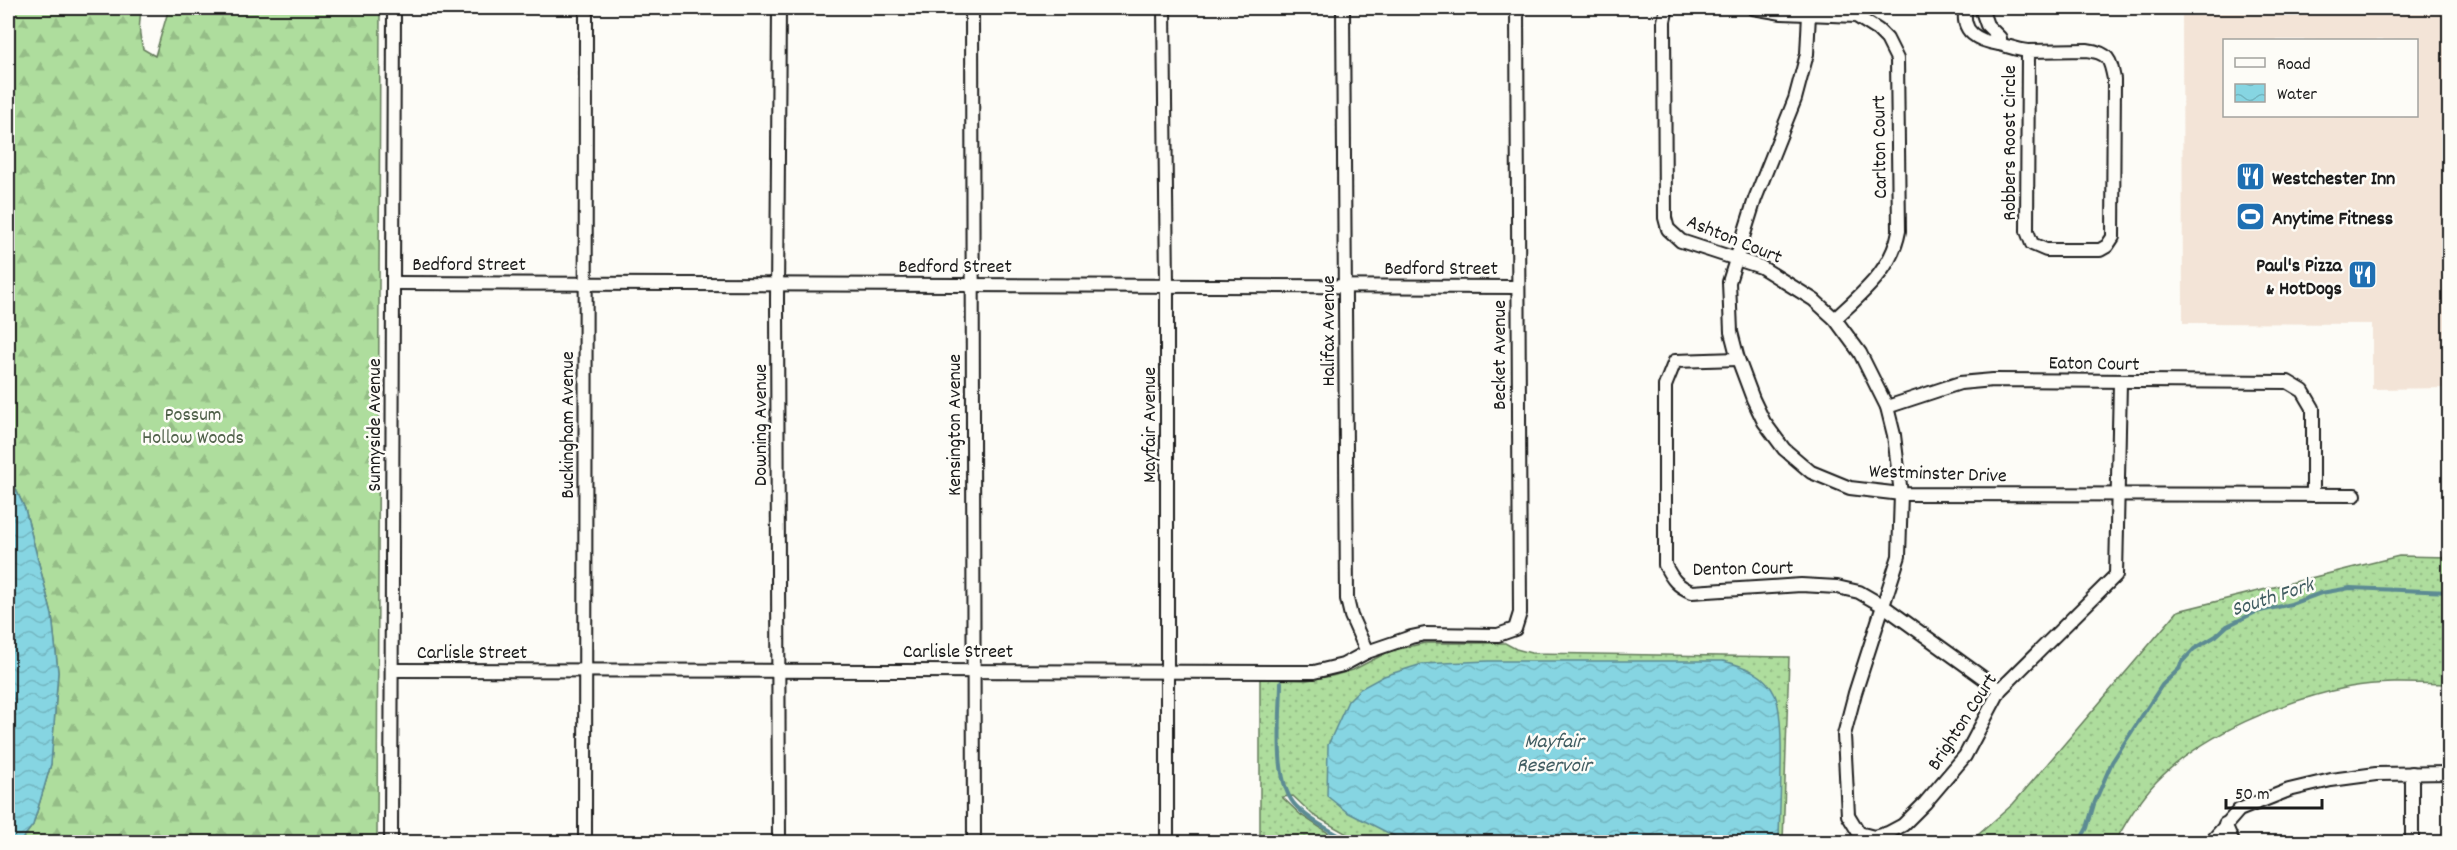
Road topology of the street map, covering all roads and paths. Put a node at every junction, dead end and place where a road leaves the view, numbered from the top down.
1 (394, 8) edge
2 (586, 8) edge
3 (779, 8) edge
4 (972, 8) edge
5 (1164, 8) edge
6 (1343, 8) edge
7 (1517, 8) edge
8 (1667, 8) edge
9 (1753, 8) edge
10 (1966, 8) edge
11 (1981, 8) edge
12 (1809, 10) edge
13 (2000, 44) junction
14 (2028, 51) junction
15 (1735, 257) junction
16 (393, 283) junction
17 (586, 283) junction
18 (777, 283) junction
19 (972, 285) junction
20 (1167, 285) junction
21 (1347, 286) junction
22 (1517, 287) junction
23 (1835, 319) junction
24 (1738, 359) junction
25 (2120, 382) junction
26 (1887, 407) junction
27 (1902, 494) junction
28 (2118, 494) junction
29 (2313, 495) junction
30 (2355, 495) dead end
31 (1884, 607) junction
32 (1515, 629) joint
33 (1367, 652) junction
34 (780, 669) junction
35 (393, 670) junction
36 (973, 670) junction
37 (585, 671) junction
38 (1167, 671) junction
39 (2000, 690) junction
40 (2412, 773) junction
41 (2450, 773) edge
42 (2225, 824) junction
43 (2412, 842) edge
44 (391, 843) edge
45 (585, 843) edge
46 (779, 843) edge
47 (974, 843) edge
48 (1167, 843) edge
49 (2211, 843) edge
50 (2233, 843) edge

1 - 16 street, Sunnyside Avenue
2 - 17 street, Buckingham Avenue
3 - 18 street, Downing Avenue
4 - 19 street, Kensington Avenue
5 - 20 street, Mayfair Avenue
6 - 21 street, Halifax Avenue
7 - 22 street, Becket Avenue
8 - 15 street, Ashton Court
9 - 12 street
10 - 13 street, Robbers Roost Circle
11 - 13 street, Robbers Roost Circle
12 - 15 street, Westminster Drive
12 - 23 street, Carlton Court
13 - 14 street, Robbers Roost Circle
14 - 14 street, Robbers Roost Circle
15 - 23 street, Ashton Court
15 - 24 street, Westminster Drive
16 - 17 street, Bedford Street
16 - 35 street, Sunnyside Avenue
17 - 18 street, Bedford Street
17 - 37 street, Buckingham Avenue
18 - 19 street, Bedford Street
18 - 34 street, Downing Avenue
19 - 20 street, Bedford Street
19 - 36 street, Kensington Avenue
20 - 21 street, Bedford Street
20 - 38 street, Mayfair Avenue
21 - 22 street, Bedford Street
21 - 33 street, Halifax Avenue
22 - 32 street, Becket Avenue
23 - 26 street, Ashton Court
24 - 27 street, Westminster Drive
24 - 31 street, Denton Court
25 - 26 street, Eaton Court
25 - 28 street, Brighton Court
25 - 29 street, Eaton Court
26 - 27 street, Ashton Court
27 - 28 street, Westminster Drive
27 - 31 street, Ashton Court
28 - 29 street, Westminster Drive
28 - 39 street, Brighton Court
29 - 30 street, Westminster Drive
31 - 39 street, Denton Court
31 - 39 street, Brighton Court
32 - 33 street, Carlisle Street
33 - 38 street, Carlisle Street
34 - 36 street, Carlisle Street
34 - 37 street, Carlisle Street
34 - 46 street, Downing Avenue
35 - 37 street, Carlisle Street
35 - 44 street, Sunnyside Avenue
36 - 38 street, Carlisle Street
36 - 47 street, Kensington Avenue
37 - 45 street, Buckingham Avenue
38 - 48 street, Mayfair Avenue
40 - 41 street
40 - 42 street
40 - 43 street
42 - 49 street
42 - 50 street

